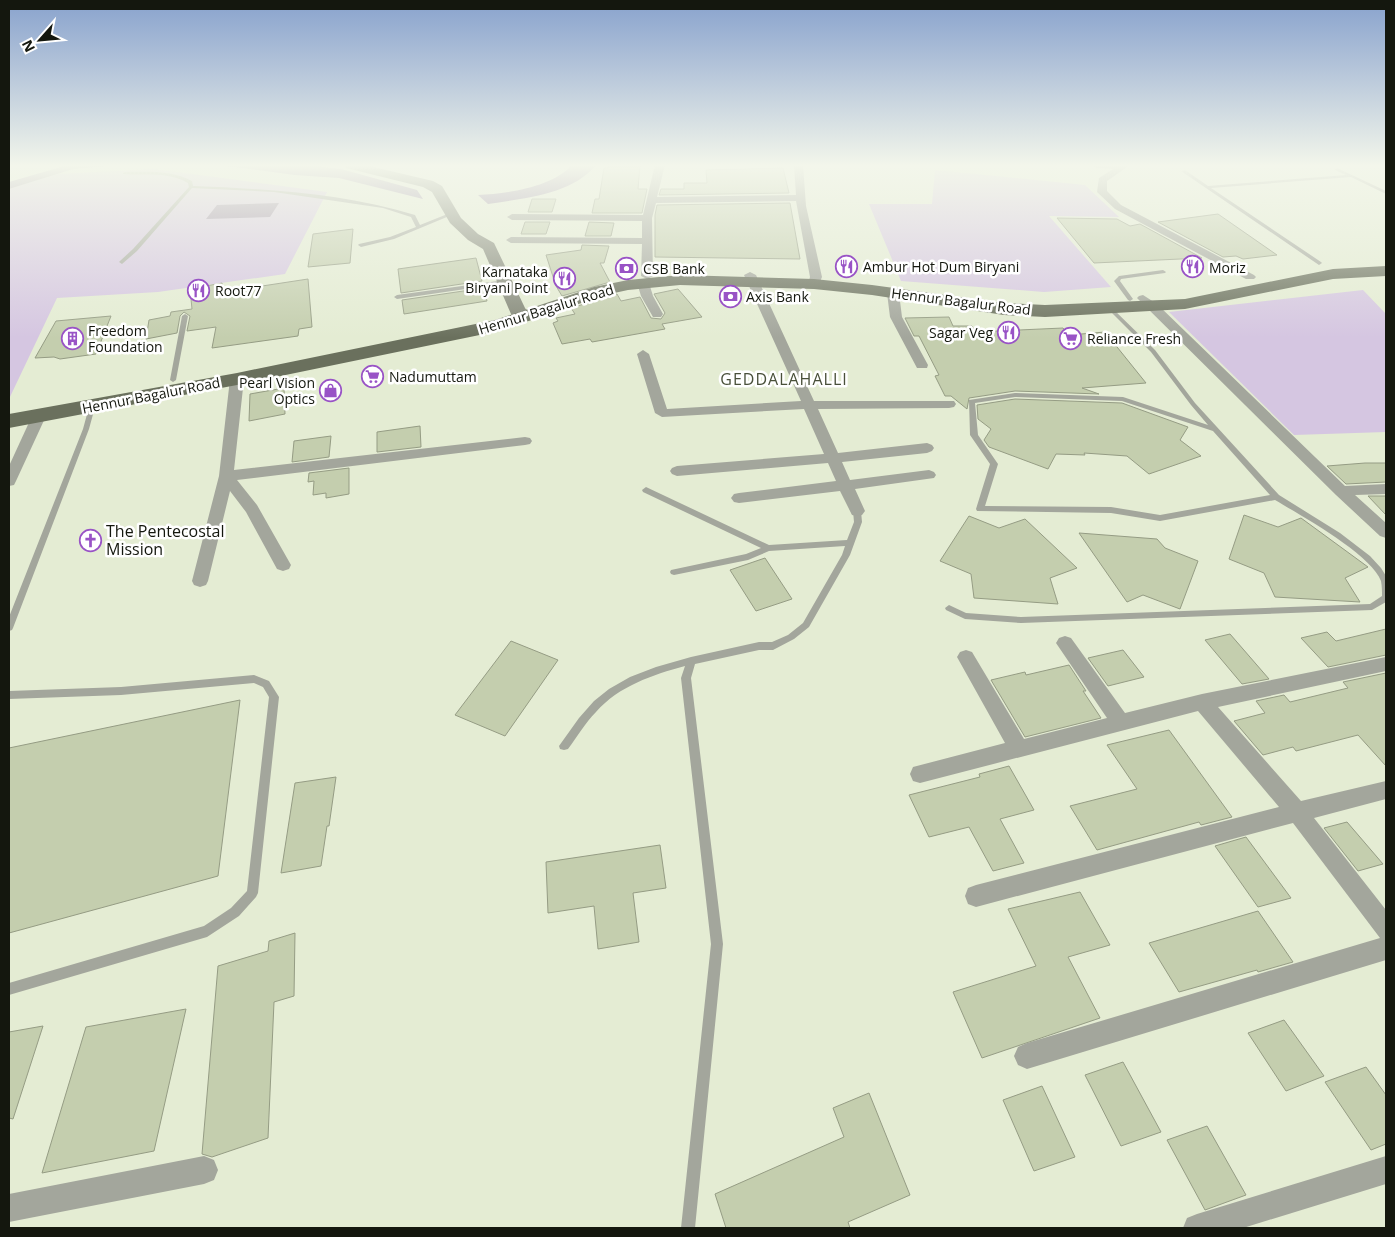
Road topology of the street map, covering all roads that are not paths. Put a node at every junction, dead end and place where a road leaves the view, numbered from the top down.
1 (159, 223) edge
2 (417, 223) edge
3 (425, 223) edge
4 (464, 223) edge
5 (476, 223) edge
6 (646, 223) edge
7 (805, 223) edge
8 (1148, 223) edge
9 (1258, 223) edge
10 (420, 228) junction
11 (647, 241) junction
12 (361, 245) dead end
13 (511, 247) joint
14 (1386, 261) edge
15 (122, 262) dead end
16 (1319, 264) junction
17 (1386, 271) edge
18 (1162, 272) dead end
19 (1250, 277) junction
20 (751, 278) junction
21 (645, 280) junction
22 (815, 280) junction
23 (505, 282) junction
24 (892, 293) junction
25 (397, 297) dead end
26 (1142, 301) junction
27 (1110, 308) junction
28 (529, 309) junction
29 (657, 314) dead end
30 (186, 316) dead end
31 (643, 354) dead end
32 (922, 365) dead end
33 (237, 379) junction
34 (173, 380) junction
35 (949, 404) dead end
36 (809, 405) junction
37 (92, 407) junction
38 (9, 410) edge
39 (39, 416) junction
40 (9, 421) edge
41 (1214, 429) junction
42 (525, 441) dead end
43 (927, 448) dead end
44 (833, 458) junction
45 (677, 471) dead end
46 (929, 475) dead end
47 (226, 476) junction
48 (9, 481) edge
49 (845, 486) junction
50 (1386, 489) edge
51 (646, 490) dead end
52 (1341, 491) junction
53 (1276, 497) junction
54 (739, 498) dead end
55 (857, 511) joint
56 (1386, 532) edge
57 (850, 544) junction
58 (768, 548) junction
59 (283, 565) dead end
60 (674, 572) dead end
61 (200, 581) dead end
62 (1386, 597) edge
63 (949, 608) dead end
64 (9, 628) edge
65 (1065, 643) dead end
66 (966, 657) dead end
67 (691, 661) junction
68 (1386, 664) edge
69 (9, 695) edge
70 (1202, 702) junction
71 (1121, 723) junction
72 (564, 746) dead end
73 (1020, 749) junction
74 (920, 774) dead end
75 (1386, 790) edge
76 (1297, 812) junction
77 (976, 896) dead end
78 (1386, 929) edge
79 (1386, 948) edge
80 (9, 989) edge
81 (1027, 1056) dead end
82 (204, 1170) dead end
83 (1386, 1170) edge
84 (9, 1208) edge
85 (688, 1228) edge
86 (1197, 1228) edge

1 - 15 lane
2 - 10 lane
3 - 10 lane
4 - 23 main road
5 - 13 main road
6 - 11 street
7 - 22 street
8 - 19 street
9 - 16 lane
10 - 12 lane
11 - 13 street
11 - 21 street
14 - 16 main road, Hennur Bagalur Road
16 - 19 main road, Hennur Bagalur Road
17 - 26 main road, Hennur Bagalur Road
18 - 26 lane
19 - 26 main road, Hennur Bagalur Road
20 - 21 main road, Hennur Bagalur Road
20 - 22 main road, Hennur Bagalur Road
20 - 36 street
21 - 28 main road, Hennur Bagalur Road
21 - 29 street
22 - 24 main road, Hennur Bagalur Road
22 - 26 main road, Hennur Bagalur Road
23 - 25 lane
23 - 28 main road
24 - 27 main road, Hennur Bagalur Road
24 - 32 street
26 - 27 main road, Hennur Bagalur Road
26 - 52 street
27 - 41 lane
28 - 33 main road, Hennur Bagalur Road
28 - 34 main road, Hennur Bagalur Road
30 - 34 lane
31 - 36 street
33 - 37 main road, Hennur Bagalur Road
33 - 47 street
34 - 38 main road, Hennur Bagalur Road
35 - 36 street
36 - 44 street
37 - 39 main road, Hennur Bagalur Road
37 - 64 lane
39 - 40 main road, Hennur Bagalur Road
39 - 48 street
41 - 53 lane
41 - 53 lane
42 - 47 street
43 - 44 street
44 - 45 street
44 - 49 street
46 - 49 street
47 - 59 street
47 - 61 street
49 - 54 street
49 - 55 street
50 - 52 street
51 - 58 lane
52 - 56 street
53 - 62 lane
55 - 57 lane
57 - 58 lane
57 - 67 lane
58 - 60 lane
62 - 63 lane
65 - 71 street
66 - 73 street
67 - 72 lane
67 - 85 lane
68 - 70 street
69 - 80 lane
70 - 71 street
70 - 76 street
71 - 73 street
73 - 74 street
75 - 76 street
76 - 77 street
76 - 78 street
79 - 81 street
82 - 84 street
83 - 86 street

